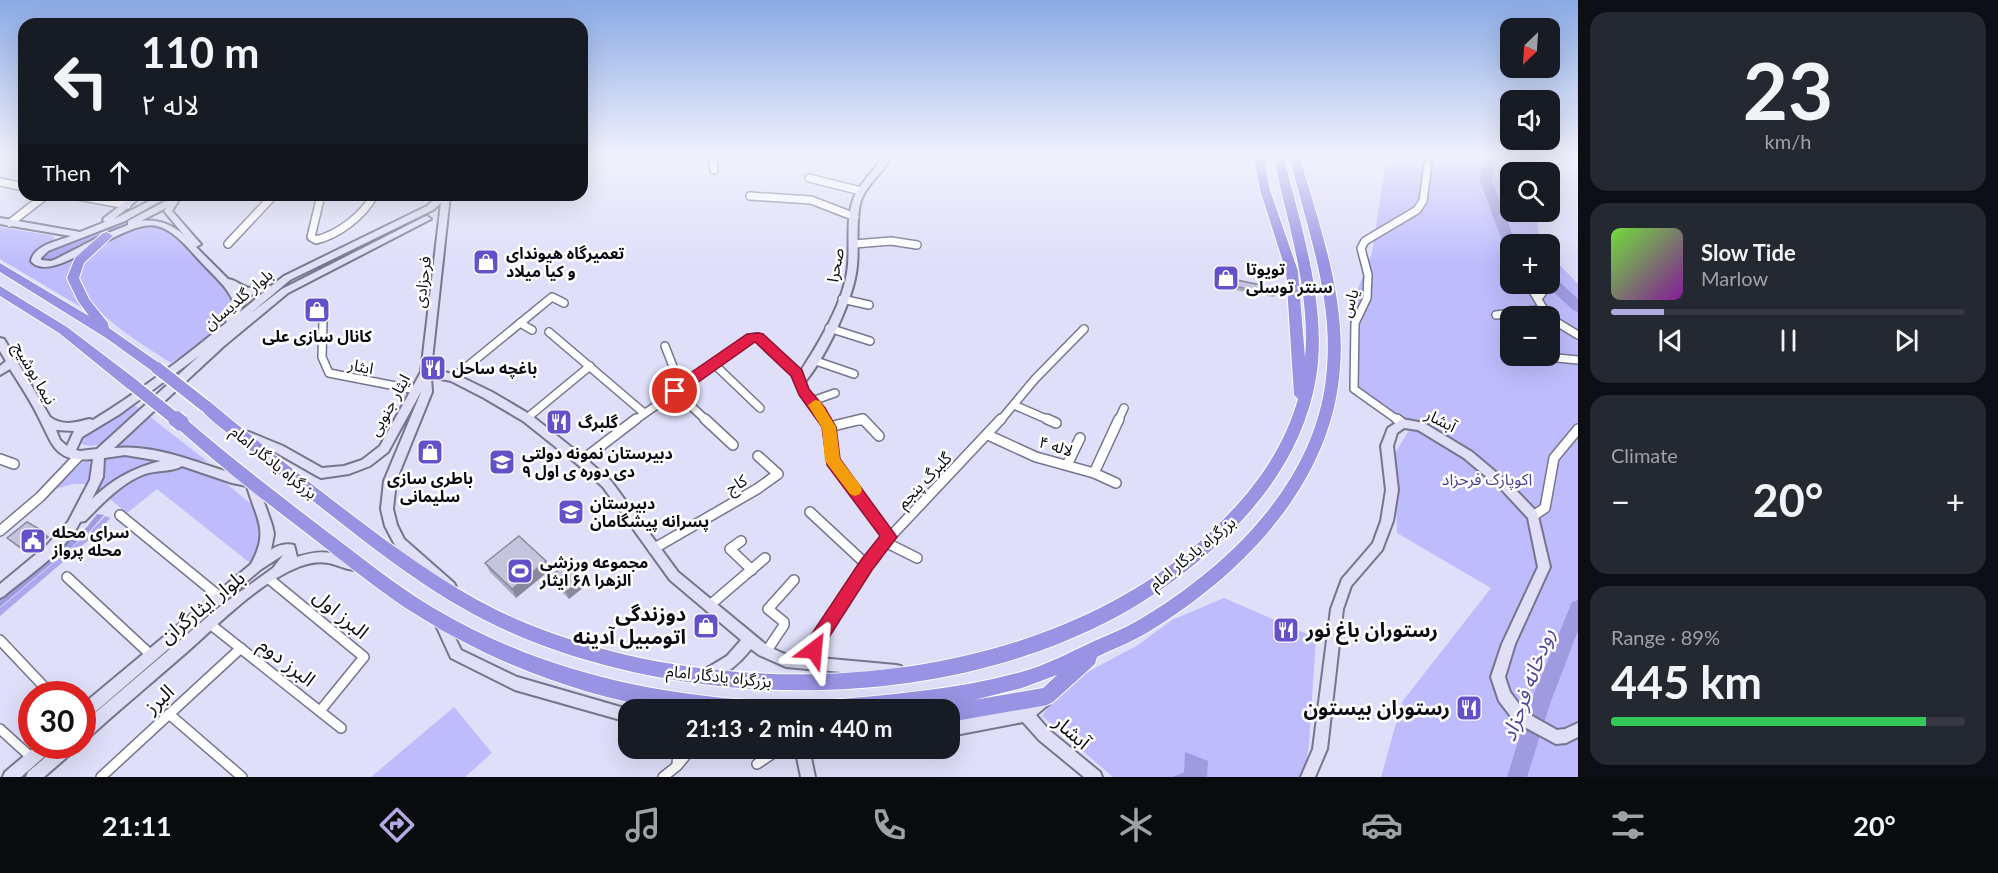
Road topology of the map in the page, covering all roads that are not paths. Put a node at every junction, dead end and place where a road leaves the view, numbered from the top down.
1 (858, 190) edge
2 (1265, 190) edge
3 (1286, 190) edge
4 (1305, 190) edge
5 (1424, 190) edge
6 (861, 191) joint
7 (750, 196) dead end
8 (38, 201) edge
9 (105, 201) edge
10 (132, 201) edge
11 (163, 201) edge
12 (167, 201) edge
13 (173, 201) edge
14 (270, 201) edge
15 (320, 201) edge
16 (372, 201) edge
17 (438, 201) edge
18 (445, 201) edge
19 (127, 205) junction
20 (141, 209) junction
21 (423, 216) junction
22 (855, 217) junction
23 (0, 221) edge
24 (10, 223) junction
25 (444, 224) junction
26 (46, 230) junction
27 (86, 233) junction
28 (107, 236) junction
29 (228, 244) dead end
30 (854, 244) junction
31 (918, 245) dead end
32 (45, 249) junction
33 (0, 267) edge
34 (287, 278) junction
35 (0, 290) edge
36 (842, 299) junction
37 (564, 303) dead end
38 (869, 305) dead end
39 (314, 314) dead end
40 (1496, 315) dead end
41 (1500, 315) edge
42 (520, 323) junction
43 (1560, 323) edge
44 (829, 328) junction
45 (226, 329) junction
46 (1084, 329) dead end
47 (532, 330) dead end
48 (549, 332) dead end
49 (111, 335) junction
50 (1578, 335) edge
51 (870, 341) dead end
52 (0, 342) edge
53 (665, 346) dead end
54 (1560, 358) edge
55 (11, 359) junction
56 (1578, 360) edge
57 (816, 361) junction
58 (0, 364) edge
59 (714, 364) junction
60 (590, 366) junction
61 (0, 371) edge
62 (426, 372) junction
63 (854, 374) dead end
64 (453, 378) junction
65 (800, 380) junction
66 (678, 389) junction
67 (416, 390) junction
68 (835, 393) dead end
69 (812, 401) junction
70 (1014, 405) junction
71 (1302, 406) junction
72 (760, 408) dead end
73 (1124, 408) dead end
74 (644, 413) junction
75 (45, 418) junction
76 (527, 418) junction
77 (102, 419) junction
78 (1056, 423) dead end
79 (1402, 423) junction
80 (829, 427) junction
81 (1578, 429) edge
82 (235, 431) junction
83 (988, 435) junction
84 (879, 436) dead end
85 (1080, 438) dead end
86 (733, 445) dead end
87 (74, 454) junction
88 (100, 454) junction
89 (758, 456) dead end
90 (0, 459) edge
91 (581, 461) junction
92 (14, 464) dead end
93 (188, 464) junction
94 (1066, 465) junction
95 (1094, 473) junction
96 (252, 482) junction
97 (1116, 483) dead end
98 (810, 512) dead end
99 (120, 515) dead end
100 (1533, 516) junction
101 (72, 526) junction
102 (0, 531) edge
103 (887, 539) junction
104 (741, 541) dead end
105 (653, 549) junction
106 (765, 558) dead end
107 (918, 558) dead end
108 (867, 565) junction
109 (255, 568) junction
110 (366, 569) junction
111 (752, 570) junction
112 (67, 577) dead end
113 (268, 578) junction
114 (794, 580) dead end
115 (0, 592) edge
116 (220, 597) junction
117 (462, 600) junction
118 (710, 605) junction
119 (440, 621) junction
120 (210, 624) junction
121 (0, 640) edge
122 (749, 641) junction
123 (1102, 646) junction
124 (241, 648) junction
125 (766, 652) junction
126 (151, 655) junction
127 (825, 664) junction
128 (910, 673) junction
129 (704, 678) junction
130 (39, 681) edge
131 (1047, 696) junction
132 (656, 699) edge
133 (922, 699) edge
134 (96, 702) edge
135 (320, 711) junction
136 (960, 711) edge
137 (618, 712) edge
138 (169, 714) junction
139 (1026, 715) junction
140 (96, 722) edge
141 (960, 727) edge
142 (342, 728) dead end
143 (0, 729) edge
144 (1578, 730) edge
145 (18, 745) edge
146 (31, 759) edge
147 (54, 759) edge
148 (677, 759) edge
149 (683, 759) edge
150 (764, 759) edge
151 (804, 759) edge
152 (757, 764) dead end
153 (677, 766) junction
154 (10, 777) edge
155 (33, 777) edge
156 (101, 777) edge
157 (242, 777) edge
158 (663, 777) edge
159 (808, 777) edge
160 (1095, 777) edge
161 (1308, 777) edge

1 - 6 street
2 - 71 highway
3 - 71 highway, بزرگراه یادگار امام
4 - 123 highway, بزرگراه یادگار امام
5 - 79 street, یاس
6 - 22 street, صحرا
7 - 22 street
8 - 24 street
9 - 19 street
10 - 19 street
11 - 20 street
12 - 28 street
13 - 34 street
14 - 29 street
15 - 16 street
17 - 21 street, بلوار گلدیسان
18 - 25 street, فرحزادی
19 - 20 street
19 - 27 street
20 - 27 street
21 - 25 street
21 - 34 street, بلوار گلدیسان
21 - 88 street, بلوار گلدیسان
22 - 30 street, صحرا
23 - 24 street
24 - 26 street
25 - 62 street, فرحزادی
26 - 27 street
26 - 32 street
27 - 32 street
28 - 32 street
28 - 45 street
28 - 49 highway
30 - 31 street
30 - 36 street, صحرا
33 - 49 highway, بزرگراه یادگار امام
34 - 45 street, بلوار گلدیسان
35 - 96 highway, بزرگراه یادگار امام, bridge
36 - 38 street
36 - 44 street, صحرا
37 - 42 street
39 - 67 street, ایثار
40 - 41 street
42 - 47 street
42 - 64 street
43 - 50 street
44 - 51 street
44 - 57 street, صحرا
45 - 77 street, بلوار گلدیسان
46 - 70 street, گلبرگ پنجم
48 - 60 street
49 - 82 highway, بزرگراه یادگار امام, bridge
52 - 55 street, نیما یوشیج
53 - 66 street
54 - 56 street
55 - 58 street
55 - 61 street
55 - 75 street, نیما یوشیج
57 - 63 street
57 - 65 street, صحرا
59 - 65 street
59 - 66 street
59 - 72 street
60 - 74 street
60 - 76 street
62 - 64 street
62 - 67 street, ایثار جنوبی
62 - 117 street, ایثار جنوبی
64 - 76 street
65 - 69 street
66 - 74 street
66 - 86 street
67 - 82 street, ایثار جنوبی
68 - 69 street
69 - 80 street
70 - 78 street
70 - 83 street, گلبرگ پنجم
71 - 128 highway, بزرگراه یادگار امام
73 - 95 street
74 - 91 street
75 - 77 street
75 - 87 street, نیما یوشیج
76 - 91 street
77 - 87 street, بلوار گلدیسان
79 - 100 street, آبشار
79 - 161 street, آبشار
80 - 84 street
80 - 103 street
81 - 100 street
82 - 117 highway, بزرگراه یادگار امام
83 - 94 street, لاله ۴
83 - 103 street, گلبرگ پنجم
85 - 94 street
87 - 88 street
87 - 102 street
88 - 93 street
88 - 101 street
89 - 105 street, کاج
90 - 92 street
91 - 105 street
93 - 96 street
93 - 101 street
94 - 95 street, لاله ۴
95 - 97 street, لاله ۴
96 - 109 street, بلوار ایثارگران
96 - 110 highway, بزرگراه یادگار امام
98 - 108 street
99 - 116 street
100 - 144 street
101 - 115 street
103 - 107 street
103 - 108 street, گلبرگ پنجم
104 - 111 street
105 - 118 street
106 - 111 street
108 - 127 street, گلبرگ پنجم
109 - 113 street
109 - 116 street, بلوار ایثارگران
110 - 113 street, بلوار ایثارگران
110 - 119 highway, بزرگراه یادگار امام
111 - 118 street
112 - 126 street
113 - 120 street, بلوار ایثارگران
113 - 135 street, البرز اول
114 - 125 street
116 - 126 street, بلوار ایثارگران
117 - 129 highway, بزرگراه یادگار امام
118 - 122 street
119 - 132 highway, بزرگراه یادگار امام
119 - 137 street
120 - 124 street, البرز دوم
120 - 140 street, بلوار ایثارگران
121 - 130 street
122 - 125 street
122 - 129 street
123 - 131 highway
123 - 133 highway, بزرگراه یادگار امام
124 - 135 street, البرز دوم
124 - 138 street, البرز
125 - 127 street
126 - 134 street, بلوار ایثارگران
127 - 128 street
128 - 129 highway, بزرگراه یادگار امام
131 - 136 highway
131 - 139 street
135 - 142 street, البرز دوم
138 - 156 street, البرز
138 - 157 street
139 - 141 street
139 - 160 street, آبشار
143 - 145 street
146 - 154 street
147 - 155 street
148 - 153 street
149 - 153 street
150 - 152 street
151 - 159 street
153 - 158 street

